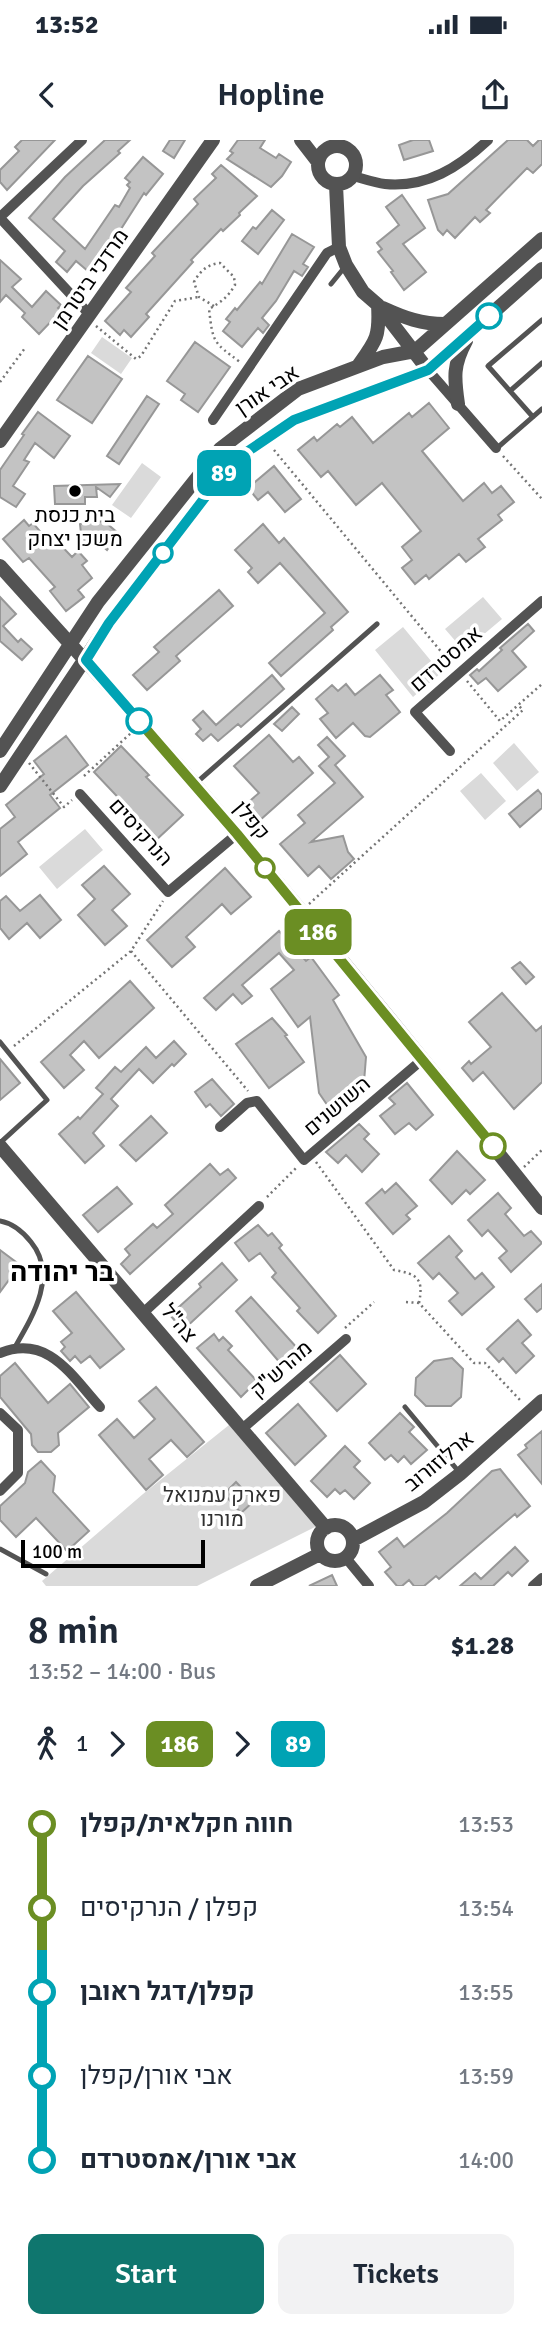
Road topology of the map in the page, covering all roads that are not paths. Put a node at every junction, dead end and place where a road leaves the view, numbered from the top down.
1 (82, 140) edge
2 (214, 140) edge
3 (300, 140) edge
4 (488, 140) edge
5 (336, 144) edge
6 (318, 162) junction
7 (353, 176) junction
8 (336, 185) junction
9 (0, 218) edge
10 (542, 239) edge
11 (339, 247) junction
12 (346, 265) junction
13 (542, 269) edge
14 (331, 284) dead end
15 (378, 305) junction
16 (89, 317) junction
17 (542, 320) edge
18 (445, 324) junction
19 (472, 331) junction
20 (415, 351) junction
21 (542, 363) edge
22 (358, 366) junction
23 (428, 370) junction
24 (510, 391) junction
25 (458, 404) junction
26 (542, 409) edge
27 (533, 417) junction
28 (5, 420) edge
29 (213, 420) dead end
30 (0, 441) edge
31 (496, 448) joint
32 (0, 566) edge
33 (542, 601) edge
34 (377, 624) dead end
35 (71, 645) junction
36 (86, 660) junction
37 (0, 751) edge
38 (450, 751) dead end
39 (194, 784) junction
40 (0, 786) edge
41 (80, 794) dead end
42 (237, 834) junction
43 (0, 1042) edge
44 (423, 1059) junction
45 (220, 1127) dead end
46 (0, 1144) edge
47 (259, 1206) road end
48 (542, 1208) edge
49 (0, 1221) edge
50 (143, 1313) junction
51 (345, 1333) road end
52 (15, 1347) junction
53 (0, 1353) edge
54 (537, 1406) edge
55 (100, 1407) dead end
56 (405, 1407) dead end
57 (0, 1413) edge
58 (242, 1429) junction
59 (460, 1474) junction
60 (0, 1491) edge
61 (326, 1528) junction
62 (353, 1540) junction
63 (0, 1549) edge
64 (320, 1554) junction
65 (346, 1558) junction
66 (46, 1574) dead end
67 (542, 1578) edge
68 (257, 1586) edge
69 (369, 1586) edge
70 (533, 1586) edge

1 - 9 street
2 - 16 street, מרדכי ביטרמן
3 - 6 street
4 - 7 street
5 - 6 street
5 - 7 street
6 - 8 street
7 - 8 street
8 - 11 street
9 - 16 street
10 - 18 street
11 - 12 street
11 - 29 street
12 - 14 lane
12 - 15 street
13 - 19 street, אבי אורן
15 - 18 street
15 - 20 street
15 - 22 street
16 - 28 street, מרדכי ביטרמן
17 - 24 lane
18 - 20 street
19 - 23 street, אבי אורן
19 - 25 street
20 - 22 street, אבי אורן
20 - 23 street
21 - 24 lane
22 - 35 street, אבי אורן
23 - 25 street
23 - 36 street, אבי אורן
24 - 27 lane
25 - 31 street
26 - 27 lane
27 - 31 lane
28 - 30 street, מרדכי ביטרמן
32 - 35 street, קפלן
33 - 38 street, אמסטרדם
34 - 39 lane
35 - 36 street, קפלן
35 - 37 street, אבי אורן
36 - 39 street, קפלן
36 - 40 street, אבי אורן
39 - 42 street, קפלן
41 - 42 street, הנרקיסים
42 - 44 street, קפלן
43 - 46 lane
44 - 45 street, השושנים
44 - 48 street, קפלן
46 - 50 street, צה"ל
47 - 50 street
49 - 52 lane
50 - 58 street, צה"ל
51 - 58 street, מהרש"ק
52 - 53 street
52 - 55 street
54 - 59 street, ארלוזורוב
56 - 59 lane
57 - 60 street
58 - 61 street, צה"ל
59 - 62 street, ארלוזורוב
61 - 62 street
61 - 64 street
62 - 65 street
63 - 66 lane
64 - 65 street
64 - 68 street
65 - 69 street
67 - 70 street

